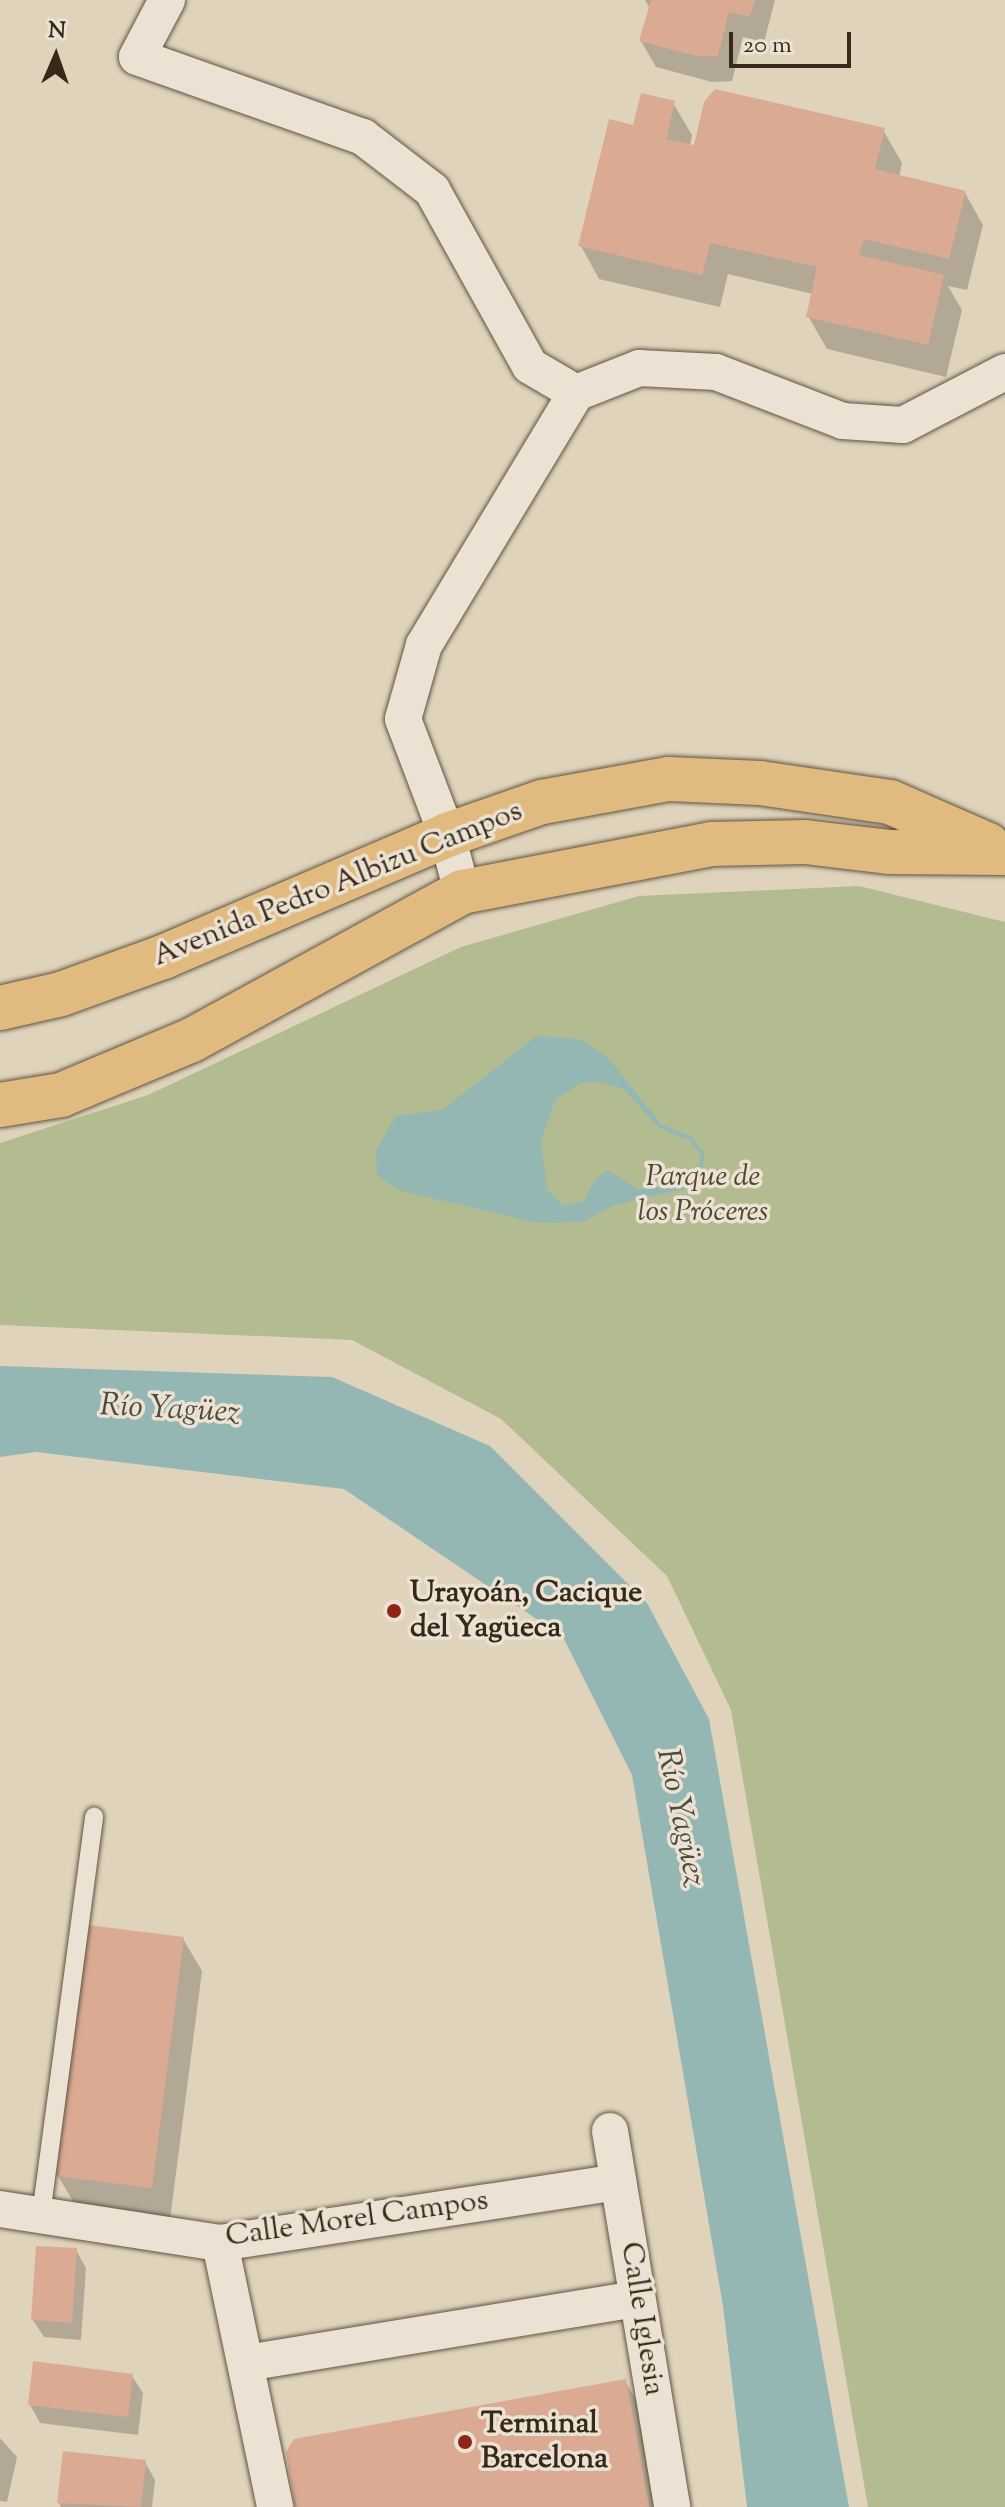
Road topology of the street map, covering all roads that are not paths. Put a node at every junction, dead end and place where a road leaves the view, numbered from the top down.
1 (167, 0) edge
2 (1005, 372) edge
3 (576, 393) junction
4 (447, 835) junction
5 (1005, 852) edge
6 (462, 892) junction
7 (0, 988) edge
8 (61, 994) junction
9 (0, 1008) edge
10 (0, 1105) edge
11 (94, 1817) dead end
12 (610, 2131) dead end
13 (618, 2182) junction
14 (0, 2209) edge
15 (41, 2215) junction
16 (220, 2243) junction
17 (637, 2299) junction
18 (246, 2363) junction
19 (275, 2507) edge
20 (672, 2507) edge

1 - 3 street
2 - 3 street
3 - 4 street
4 - 5 main road, Avenida Pedro Albizu Campos
4 - 6 street
4 - 8 main road, Avenida Pedro Albizu Campos
5 - 6 main road, Avenida Pedro Albizu Campos
6 - 10 main road, Avenida Pedro Albizu Campos
7 - 8 main road
8 - 9 main road, Avenida Pedro Albizu Campos
11 - 15 lane
12 - 13 street, Calle Iglesia
13 - 16 street, Calle Morel Campos
13 - 17 street, Calle Iglesia
14 - 15 street, Calle Morel Campos
15 - 16 street, Calle Morel Campos
16 - 18 street
17 - 18 street
17 - 20 street, Calle Iglesia
18 - 19 street

